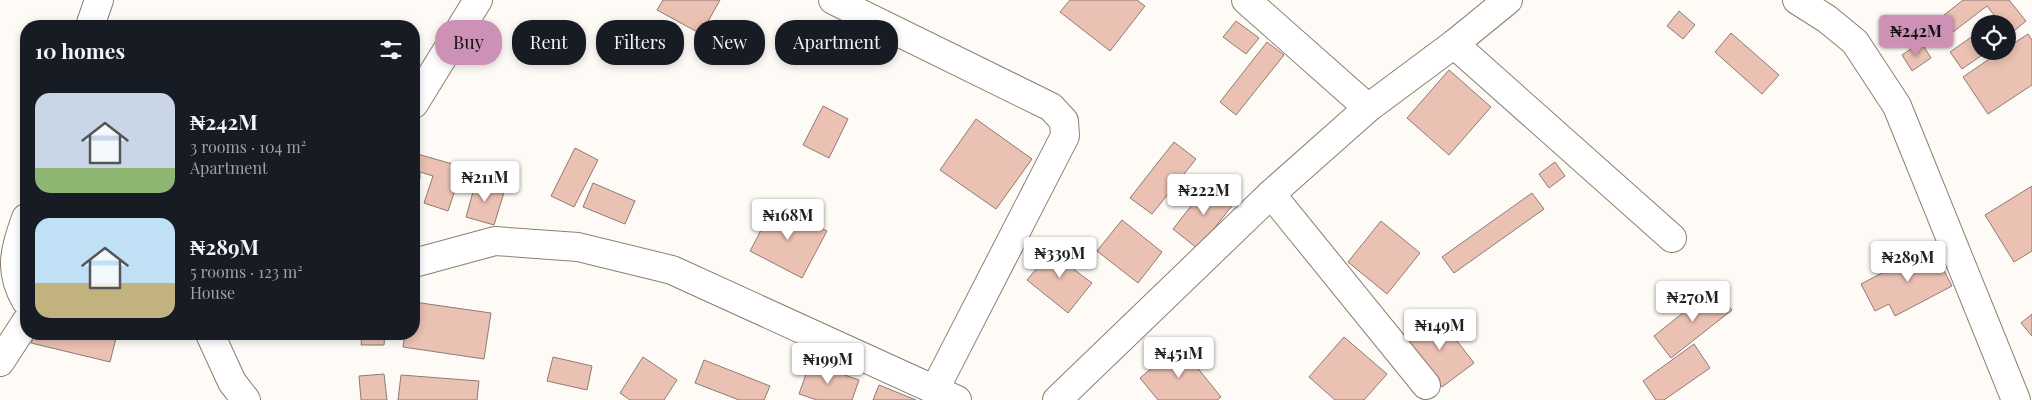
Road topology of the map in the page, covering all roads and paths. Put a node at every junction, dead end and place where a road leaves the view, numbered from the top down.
1 (99, 0) edge
2 (478, 0) edge
3 (833, 0) edge
4 (1246, 0) edge
5 (1508, 0) edge
6 (1797, 0) edge
7 (92, 20) edge
8 (1454, 44) junction
9 (420, 94) edge
10 (1368, 108) junction
11 (1271, 194) junction
12 (20, 236) edge
13 (1672, 238) dead end
14 (420, 261) edge
15 (20, 291) edge
16 (20, 331) edge
17 (213, 340) edge
18 (0, 362) edge
19 (1426, 386) dead end
20 (946, 394) edge
21 (246, 400) edge
22 (1057, 400) edge
23 (2016, 400) edge

1 - 7 street
2 - 9 street
3 - 20 street
4 - 10 street
5 - 8 street
6 - 23 street
8 - 10 street
8 - 13 street
10 - 11 street
11 - 19 street
11 - 22 street
12 - 15 street
14 - 20 street
16 - 18 street
17 - 21 street

